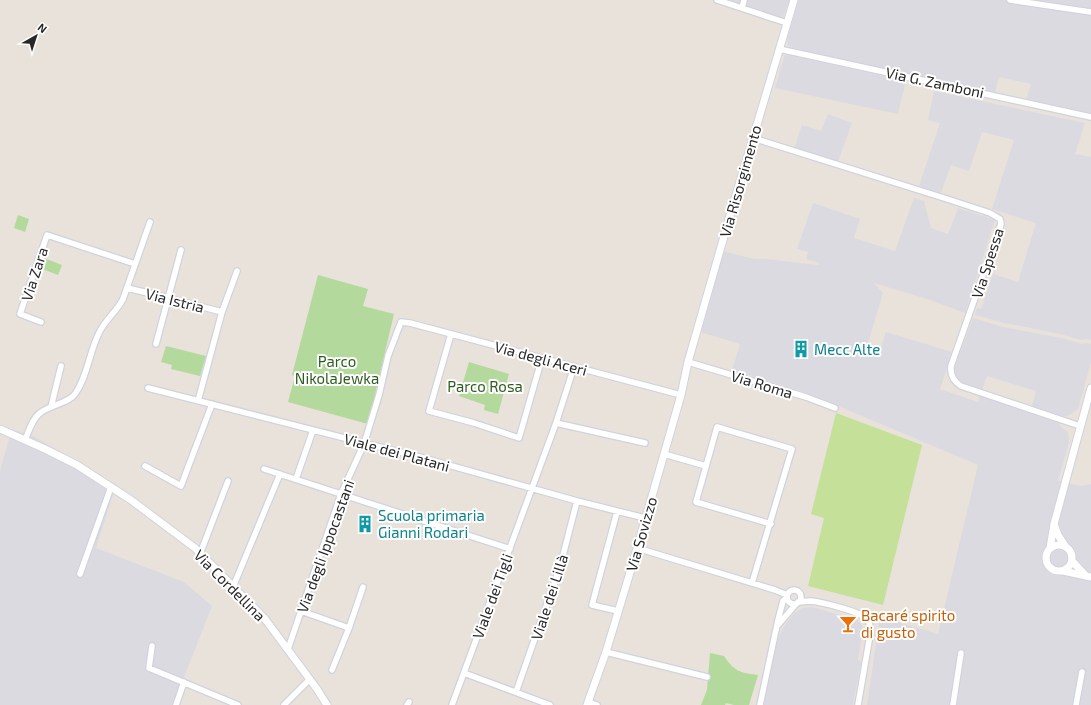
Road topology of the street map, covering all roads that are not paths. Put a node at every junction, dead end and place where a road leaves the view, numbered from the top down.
1 (717, 0) edge
2 (744, 0) edge
3 (794, 0) edge
4 (1010, 0) edge
5 (742, 8) junction
6 (1091, 12) edge
7 (787, 23) junction
8 (779, 48) junction
9 (1091, 117) edge
10 (753, 138) junction
11 (150, 222) dead end
12 (181, 250) dead end
13 (135, 264) junction
14 (237, 271) dead end
15 (127, 288) junction
16 (168, 297) junction
17 (222, 312) junction
18 (41, 322) dead end
19 (401, 322) joint
20 (450, 334) junction
21 (156, 344) dead end
22 (542, 358) junction
23 (688, 362) junction
24 (61, 366) dead end
25 (574, 367) junction
26 (148, 388) dead end
27 (1091, 388) edge
28 (681, 395) junction
29 (198, 401) junction
30 (212, 404) junction
31 (51, 407) junction
32 (835, 408) dead end
33 (556, 423) junction
34 (1080, 426) junction
35 (0, 429) edge
36 (313, 430) junction
37 (25, 440) junction
38 (645, 443) dead end
39 (364, 444) junction
40 (664, 454) junction
41 (144, 466) dead end
42 (706, 466) junction
43 (264, 469) dead end
44 (280, 474) junction
45 (296, 479) junction
46 (228, 481) dead end
47 (111, 488) junction
48 (532, 488) junction
49 (341, 494) junction
50 (577, 501) junction
51 (617, 512) junction
52 (645, 518) junction
53 (771, 524) junction
54 (1054, 524) junction
55 (1065, 546) junction
56 (637, 548) junction
57 (1050, 548) junction
58 (510, 549) junction
59 (200, 554) junction
60 (1072, 561) junction
61 (1063, 571) junction
62 (80, 574) dead end
63 (1089, 577) edge
64 (752, 583) junction
65 (233, 587) junction
66 (363, 588) dead end
67 (800, 594) junction
68 (788, 595) junction
69 (813, 601) junction
70 (797, 603) junction
71 (301, 611) junction
72 (618, 611) junction
73 (778, 625) junction
74 (349, 628) junction
75 (152, 646) dead end
76 (288, 649) junction
77 (606, 652) junction
78 (961, 653) dead end
79 (332, 670) dead end
80 (1082, 672) dead end
81 (464, 673) junction
82 (707, 677) dead end
83 (310, 679) junction
84 (184, 682) junction
85 (516, 692) junction
86 (588, 704) edge
87 (176, 705) edge
88 (238, 705) edge
89 (284, 705) edge
90 (327, 705) edge
91 (452, 705) edge
92 (550, 705) edge
93 (597, 705) edge
94 (760, 705) edge
95 (858, 705) edge
96 (953, 705) edge
97 (1076, 705) edge

1 - 5 street
2 - 5 street
3 - 7 street, Via Risorgimento
4 - 6 street
5 - 7 street
7 - 8 street, Via Risorgimento
8 - 9 street, Via G. Zamboni
8 - 10 street, Via Risorgimento
10 - 23 street, Via Risorgimento
10 - 34 street, Via Spessa
11 - 13 street
12 - 16 street
13 - 15 street
13 - 18 street, Via Zara
14 - 17 street
15 - 16 street, Via Istria
15 - 31 street
16 - 17 street, Via Istria
16 - 21 street
17 - 29 street
19 - 20 street, Via degli Aceri
19 - 39 street, Via degli Ippocastani
20 - 22 street, Via degli Aceri
20 - 22 street
22 - 25 street, Via degli Aceri
23 - 28 street, Via Sovizzo
23 - 32 street, Via Roma
24 - 31 street
25 - 28 street, Via degli Aceri
25 - 33 street, Viale dei Tigli
26 - 29 street, Viale dei Platani
27 - 34 street
28 - 40 street, Via Sovizzo
29 - 30 street, Viale dei Platani
30 - 36 street, Viale dei Platani
30 - 41 street
31 - 37 street
33 - 38 street
33 - 48 street, Viale dei Tigli
34 - 54 street
35 - 37 street, Via Cordellina
36 - 39 street, Viale dei Platani
36 - 45 street
37 - 47 street, Via Cordellina
39 - 48 street, Viale dei Platani
39 - 49 street, Via degli Ippocastani
40 - 42 street
40 - 52 street, Via Sovizzo
42 - 53 street
42 - 53 street
43 - 44 street
44 - 45 street
44 - 65 street
45 - 49 street
46 - 59 street
47 - 59 street, Via Cordellina
47 - 62 street
48 - 50 street, Viale dei Platani
48 - 58 street, Viale dei Tigli
49 - 58 street
49 - 71 street, Via degli Ippocastani
50 - 51 street, Viale dei Platani
50 - 85 street, Viale dei Lillà
51 - 52 street, Viale dei Platani
51 - 72 street
52 - 56 street, Via Sovizzo
53 - 64 street
54 - 55 street
54 - 57 street
55 - 57 street
55 - 60 street
56 - 64 street
56 - 72 street, Via Sovizzo
57 - 61 street
58 - 81 street, Viale dei Tigli
59 - 65 street, Via Cordellina
60 - 61 street
60 - 63 street
61 - 63 street
64 - 68 street
65 - 76 street, Via Cordellina
66 - 74 street
67 - 68 street
67 - 69 street
67 - 70 street
68 - 70 street
68 - 73 street
69 - 70 street
69 - 95 street
70 - 73 street
71 - 74 street
71 - 76 street, Via degli Ippocastani
72 - 77 street, Via Sovizzo
73 - 94 street
74 - 79 street
75 - 84 street
76 - 83 street, Via Cordellina
77 - 82 street
77 - 86 street, Via Sovizzo
78 - 96 street
80 - 97 street
81 - 85 street
81 - 91 street, Viale dei Tigli
83 - 89 street
83 - 90 street, Via Cordellina
84 - 87 street
84 - 88 street
85 - 92 street
86 - 93 street

